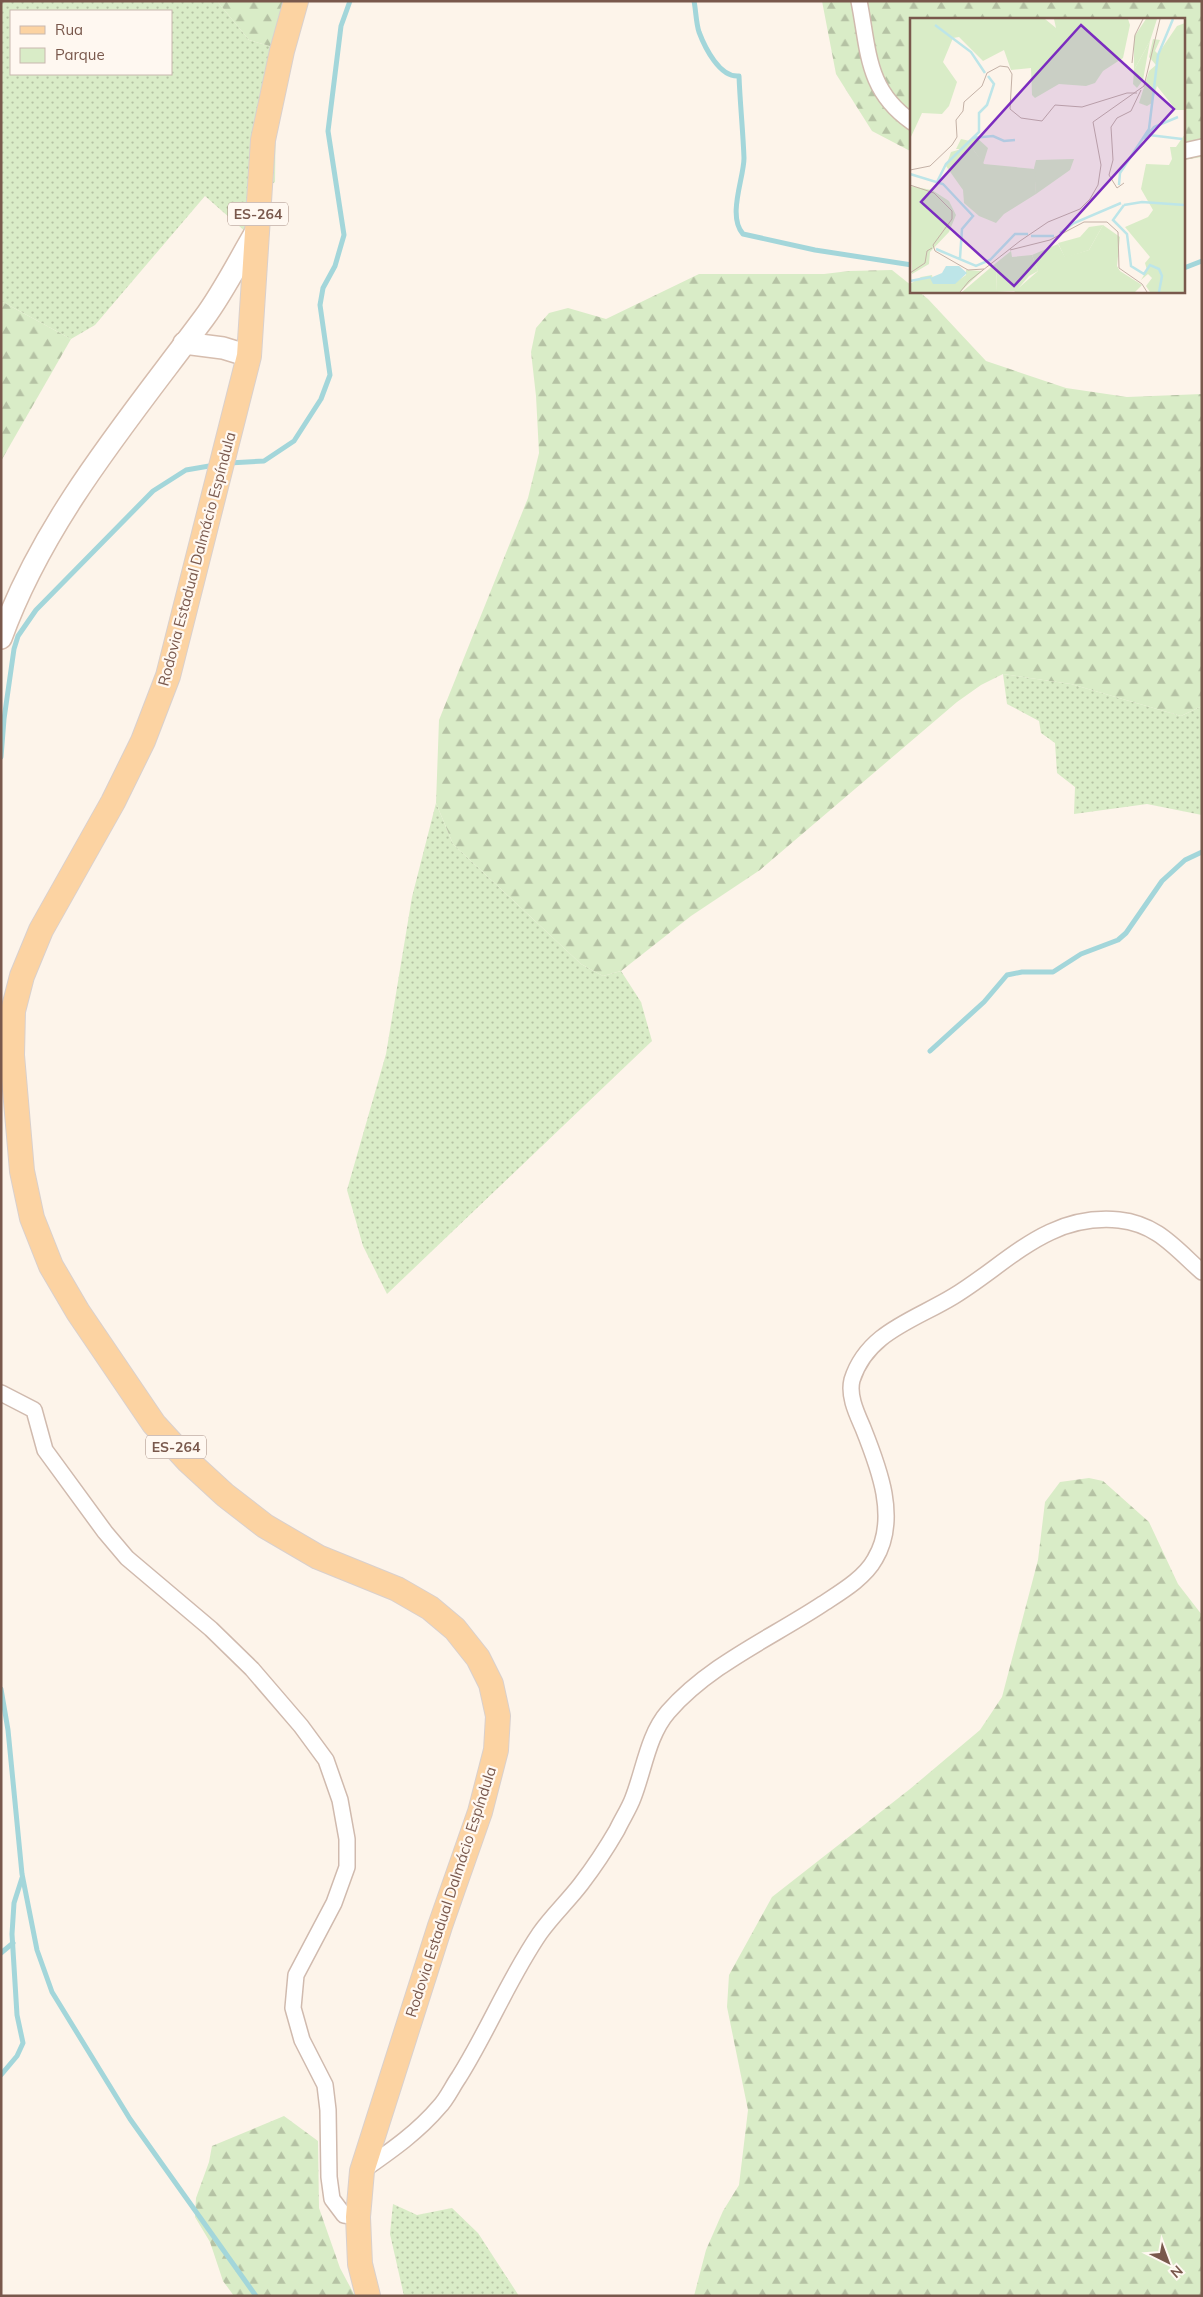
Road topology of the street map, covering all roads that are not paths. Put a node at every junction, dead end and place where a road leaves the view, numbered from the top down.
1 (296, 1) edge
2 (859, 1) edge
3 (910, 120) edge
4 (1202, 147) edge
5 (1186, 151) edge
6 (257, 230) junction
7 (184, 343) junction
8 (248, 356) junction
9 (1, 638) edge
10 (1202, 1272) edge
11 (1, 1393) edge
12 (362, 2171) junction
13 (358, 2217) junction
14 (368, 2296) edge

1 - 6 main road, Rodovia Estadual Dalmácio Espíndula / ES-264
2 - 3 street
4 - 5 street
6 - 7 street
6 - 8 main road, Rodovia Estadual Dalmácio Espíndula / ES-264
7 - 8 street
7 - 9 street
8 - 12 main road, Rodovia Estadual Dalmácio Espíndula / ES-264
10 - 12 street
11 - 13 street
12 - 13 main road, Rodovia Estadual Dalmácio Espíndula / ES-264
13 - 14 main road, Rodovia Estadual Dalmácio Espíndula / ES-264

